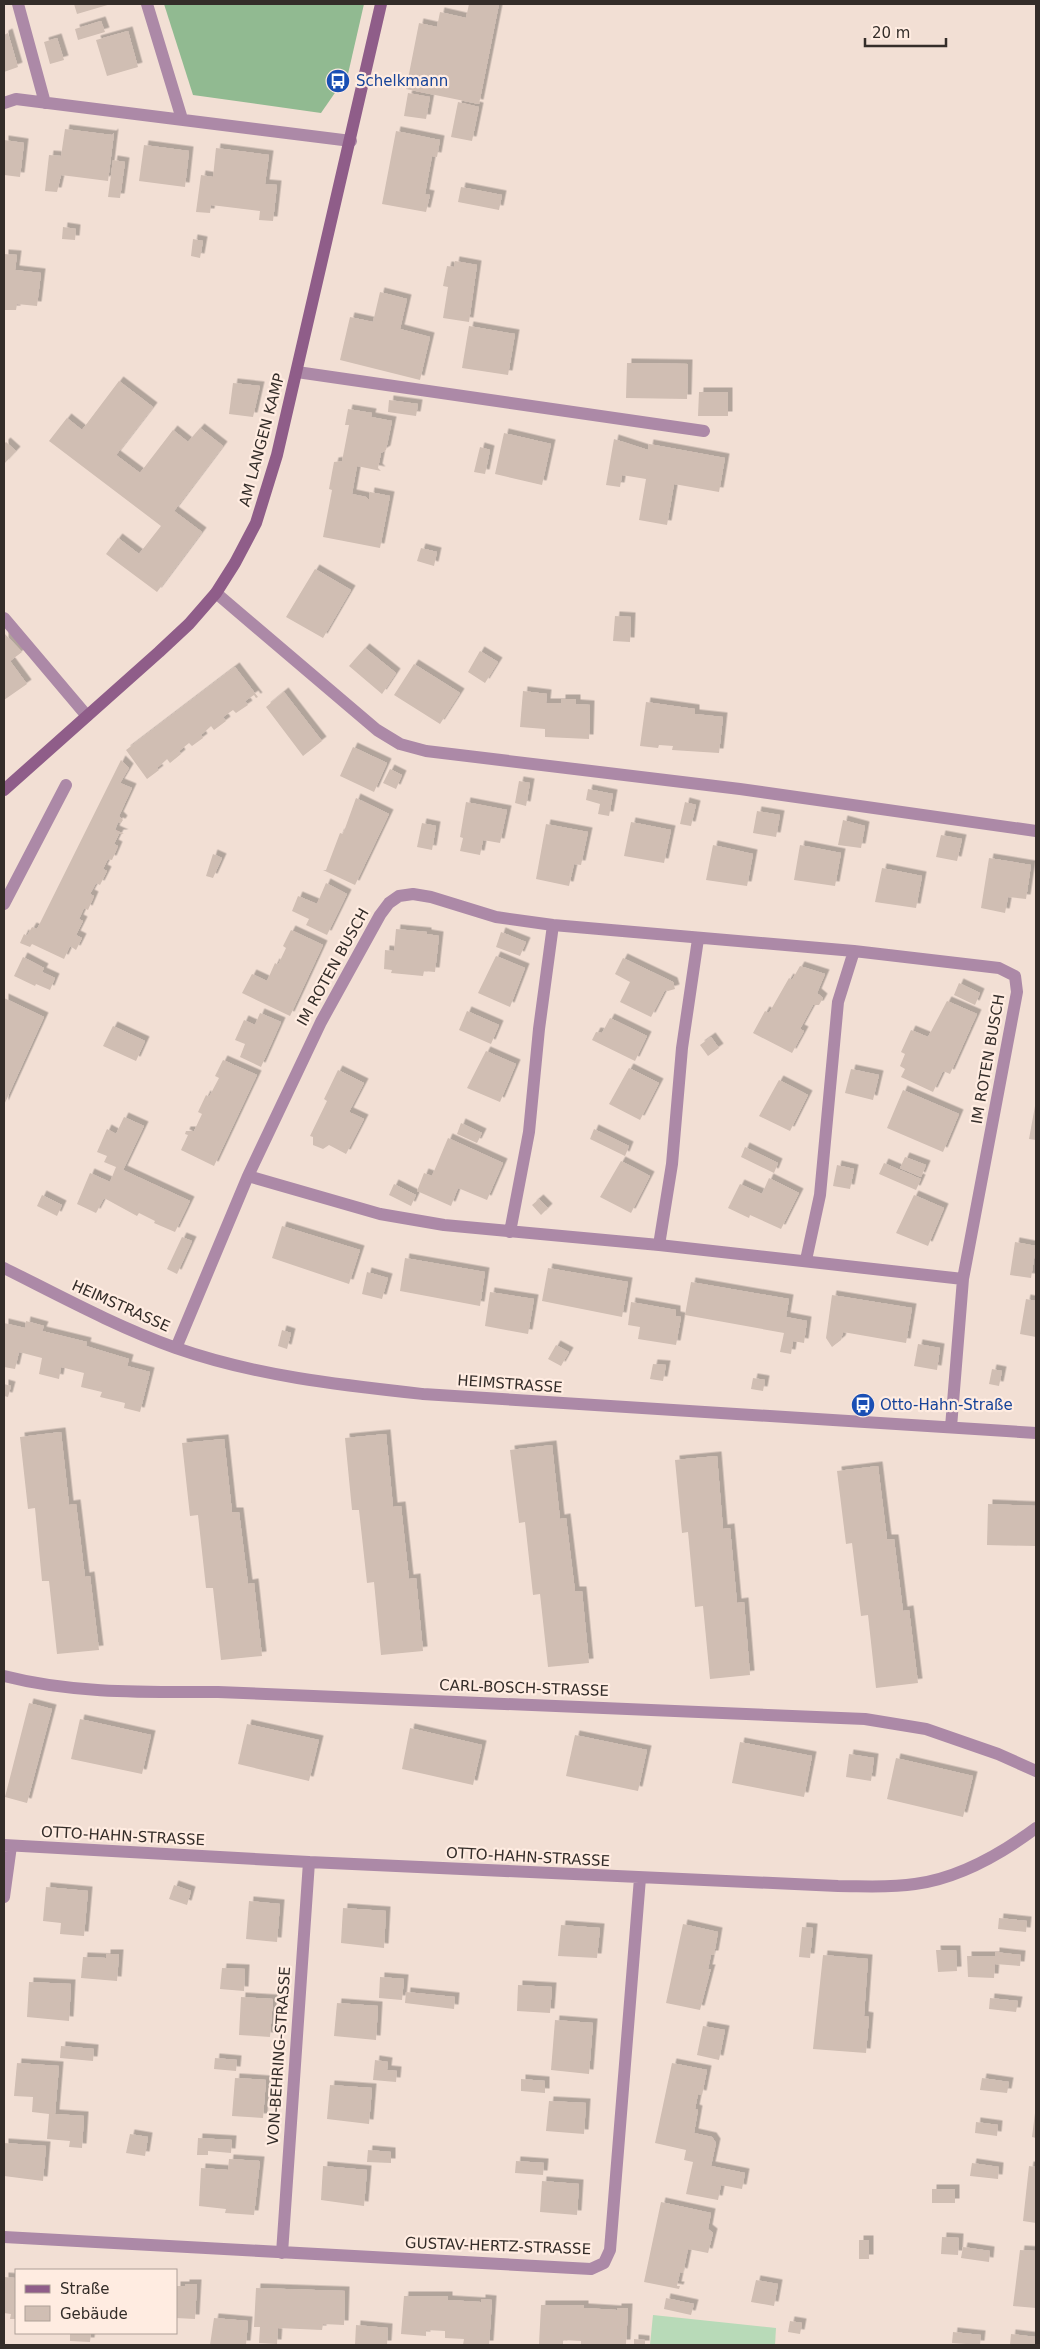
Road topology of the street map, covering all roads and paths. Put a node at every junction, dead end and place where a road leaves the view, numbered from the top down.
1 (18, 4) edge
2 (147, 4) edge
3 (382, 4) edge
4 (4, 103) edge
5 (45, 103) junction
6 (182, 119) junction
7 (351, 141) junction
8 (297, 372) junction
9 (704, 431) dead end
10 (216, 593) junction
11 (4, 618) edge
12 (87, 716) junction
13 (66, 785) dead end
14 (4, 790) edge
15 (1036, 831) edge
16 (4, 904) edge
17 (554, 925) junction
18 (698, 939) junction
19 (854, 951) junction
20 (248, 1176) junction
21 (510, 1232) junction
22 (659, 1245) junction
23 (806, 1260) junction
24 (4, 1268) edge
25 (963, 1279) junction
26 (176, 1348) junction
27 (951, 1427) junction
28 (1036, 1433) edge
29 (4, 1676) edge
30 (1036, 1771) edge
31 (1036, 1828) edge
32 (7, 1845) edge
33 (309, 1862) junction
34 (640, 1878) junction
35 (4, 1897) edge
36 (4, 2236) edge
37 (282, 2253) junction

1 - 5 street
2 - 6 street
3 - 7 street, AM LANGEN KAMP
4 - 5 street
5 - 6 street
6 - 7 street
7 - 8 street, AM LANGEN KAMP
8 - 9 street
8 - 10 street, AM LANGEN KAMP
10 - 12 street, AM LANGEN KAMP
10 - 15 street
11 - 12 street
12 - 14 street, AM LANGEN KAMP
13 - 16 street
17 - 18 street, IM ROTEN BUSCH
17 - 20 street, IM ROTEN BUSCH
17 - 21 street
18 - 19 street, IM ROTEN BUSCH
18 - 22 street
19 - 23 street
19 - 25 street, IM ROTEN BUSCH
20 - 21 street
20 - 26 street, IM ROTEN BUSCH
21 - 22 street
22 - 23 street
23 - 25 street
24 - 26 street, HEIMSTRASSE
25 - 27 street, IM ROTEN BUSCH
26 - 27 street, HEIMSTRASSE
27 - 28 street, HEIMSTRASSE
29 - 30 street, CARL-BOSCH-STRASSE
31 - 34 street, OTTO-HAHN-STRASSE
32 - 33 street, OTTO-HAHN-STRASSE
32 - 35 street
33 - 34 street, OTTO-HAHN-STRASSE
33 - 37 street, VON-BEHRING-STRASSE
34 - 37 street, GUSTAV-HERTZ-STRASSE
36 - 37 street, GUSTAV-HERTZ-STRASSE

